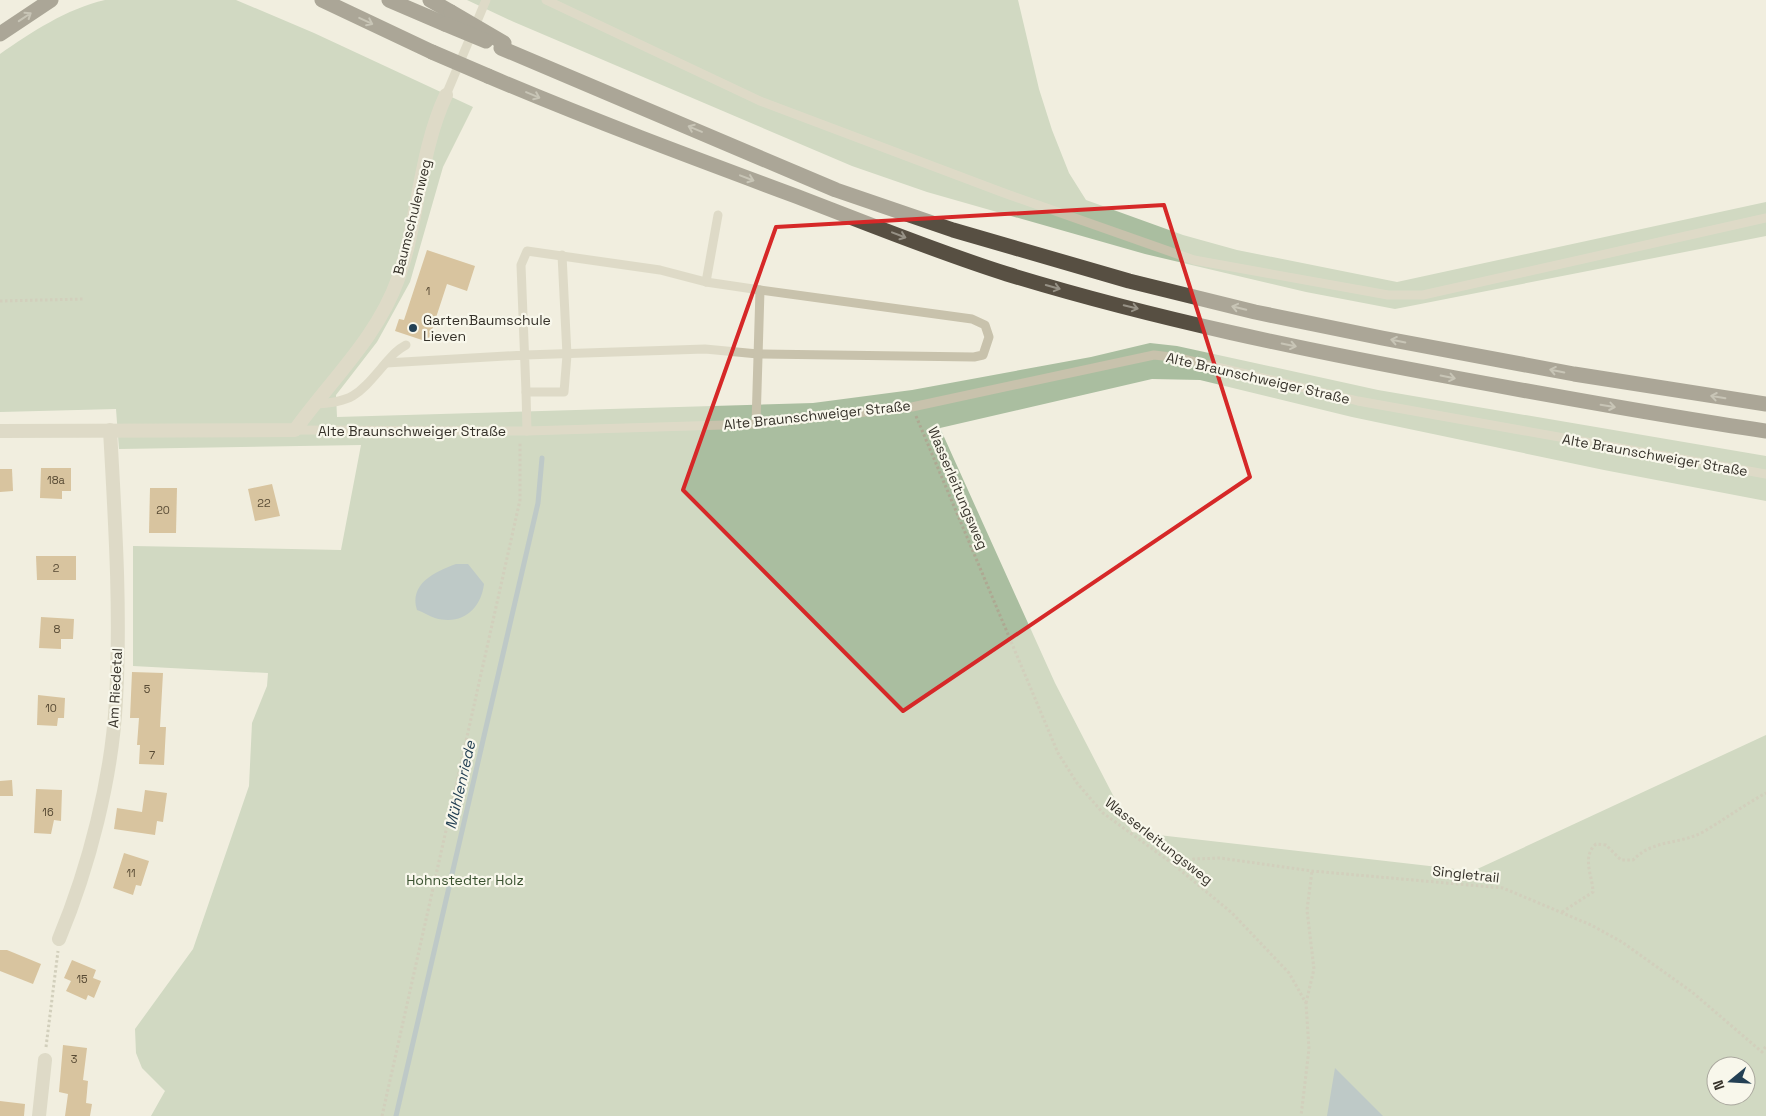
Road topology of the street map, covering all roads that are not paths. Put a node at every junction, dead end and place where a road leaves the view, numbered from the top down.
1 (51, 0) edge
2 (322, 0) edge
3 (389, 0) edge
4 (430, 0) edge
5 (486, 0) edge
6 (546, 0) edge
7 (448, 18) junction
8 (0, 34) edge
9 (446, 95) joint
10 (718, 215) dead end
11 (1766, 218) edge
12 (562, 255) junction
13 (706, 282) junction
14 (760, 290) junction
15 (406, 345) dead end
16 (758, 354) junction
17 (525, 355) junction
18 (567, 355) junction
19 (386, 363) junction
20 (526, 392) junction
21 (313, 404) junction
22 (1766, 404) edge
23 (756, 424) junction
24 (110, 430) junction
25 (295, 430) junction
26 (0, 431) edge
27 (523, 431) junction
28 (1766, 431) edge
29 (1766, 474) edge
30 (59, 939) road end
31 (45, 1060) road end
32 (39, 1116) edge

8 -> 1 highway
2 -> 28 highway, bridge
3 - 7 highway
4 - 7 highway
5 - 9 lane
6 - 11 lane
22 -> 7 highway, bridge
9 - 21 street, Baumschulenweg
10 - 13 lane
12 - 13 lane
12 - 17 lane
12 - 18 lane
13 - 14 lane
14 - 16 lane
14 - 16 lane
15 - 19 lane
16 - 18 lane
16 - 23 lane
17 - 18 lane
17 - 19 lane
17 - 20 lane
18 - 20 lane
19 - 21 lane
20 - 27 lane
21 - 25 street, Baumschulenweg
23 - 27 lane, Alte Braunschweiger Straße
23 - 29 lane, Alte Braunschweiger Straße
24 - 25 street, Alte Braunschweiger Straße
24 - 26 street, Alte Braunschweiger Straße
24 - 30 street, Am Riedetal
25 - 27 lane, Alte Braunschweiger Straße
31 - 32 street

